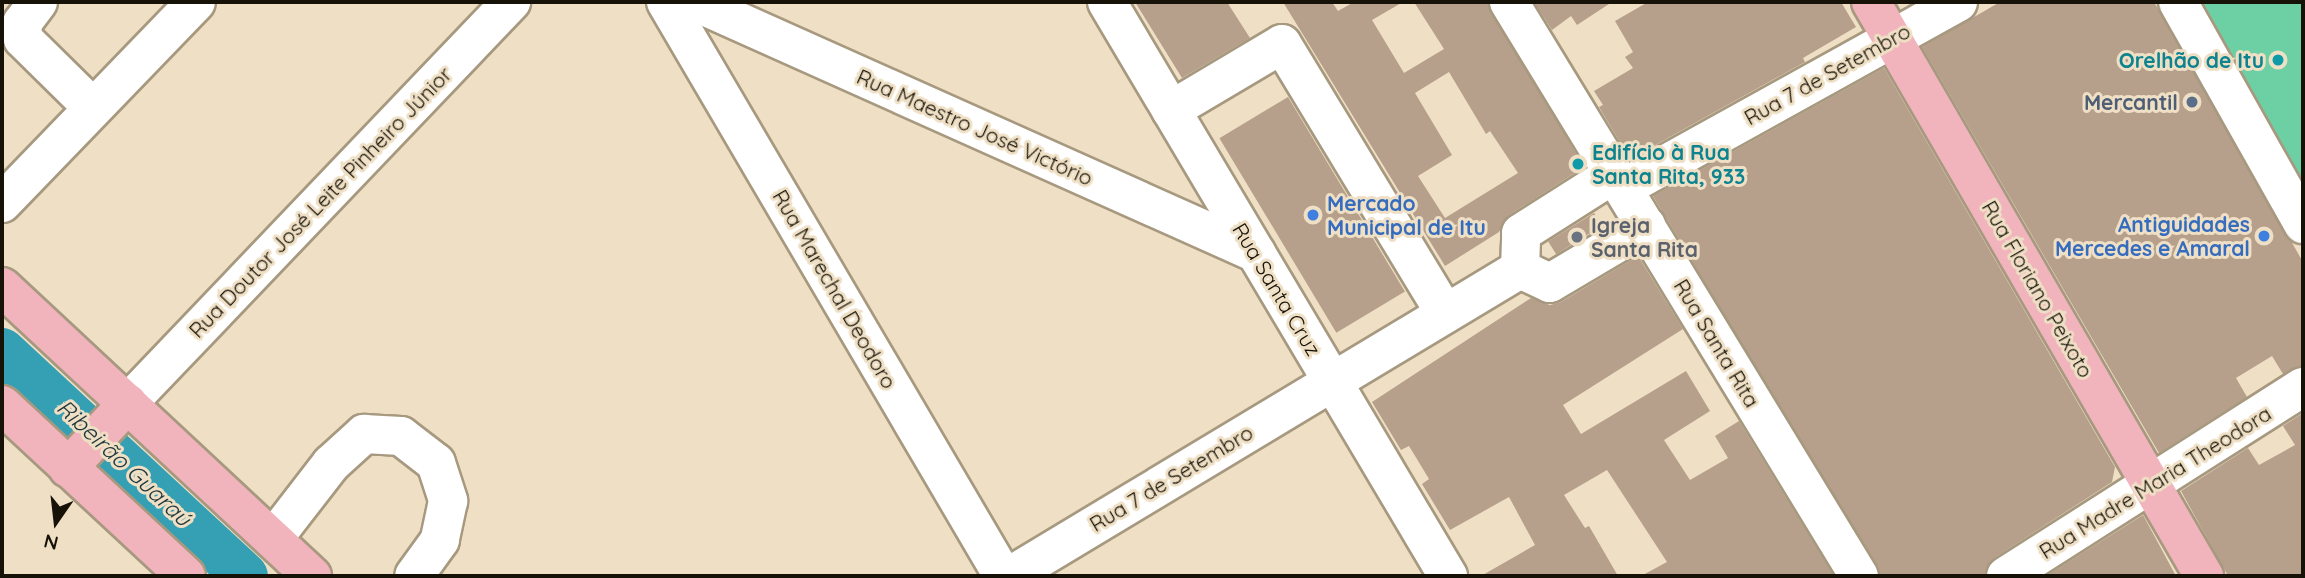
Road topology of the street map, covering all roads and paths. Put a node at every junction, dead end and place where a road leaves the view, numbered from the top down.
1 (38, 2) edge
2 (195, 2) edge
3 (511, 2) edge
4 (666, 2) edge
5 (695, 2) edge
6 (1107, 2) edge
7 (1509, 2) edge
8 (1871, 2) edge
9 (1958, 2) edge
10 (2178, 2) edge
11 (1891, 38) junction
12 (93, 108) junction
13 (1171, 110) junction
14 (1618, 181) junction
15 (2, 203) edge
16 (2303, 224) edge
17 (1646, 226) junction
18 (1256, 253) junction
19 (1520, 269) junction
20 (2, 287) edge
21 (1462, 304) junction
22 (1331, 380) junction
23 (2303, 387) edge
24 (5, 412) edge
25 (119, 412) junction
26 (76, 459) junction
27 (2151, 482) junction
28 (273, 539) junction
29 (186, 576) edge
30 (312, 576) edge
31 (414, 576) edge
32 (1003, 576) edge
33 (1010, 576) edge
34 (1448, 576) edge
35 (1859, 576) edge
36 (2006, 576) edge
37 (2204, 576) edge

1 - 12 street
2 - 12 street
3 - 25 street, Rua Doutor José Leite Pinheiro Júnior
4 - 32 street, Rua Marechal Deodoro
5 - 18 street, Rua Maestro José Victório
6 - 13 street, Rua Santa Cruz
7 - 14 street, Rua Santa Rita
8 - 11 main road, Rua Floriano Peixoto
9 - 11 street, Rua 7 de Setembro
10 - 16 street
11 - 14 street, Rua 7 de Setembro
11 - 27 main road, Rua Floriano Peixoto
12 - 15 street
13 - 18 street, Rua Santa Cruz
13 - 21 street
14 - 17 street, Rua Santa Rita
14 - 19 street, Rua 7 de Setembro
17 - 19 street
17 - 35 street, Rua Santa Rita
18 - 22 street, Rua Santa Cruz
19 - 21 street
20 - 25 main road
21 - 22 street, Rua 7 de Setembro
22 - 33 street, Rua 7 de Setembro
22 - 34 street, Rua Santa Cruz
23 - 27 street, Rua Madre Maria Theodora
24 - 26 main road
25 - 26 main road
25 - 28 main road
26 - 29 main road
27 - 36 street, Rua Madre Maria Theodora
27 - 37 main road, Rua Floriano Peixoto
28 - 30 main road
28 - 31 street

